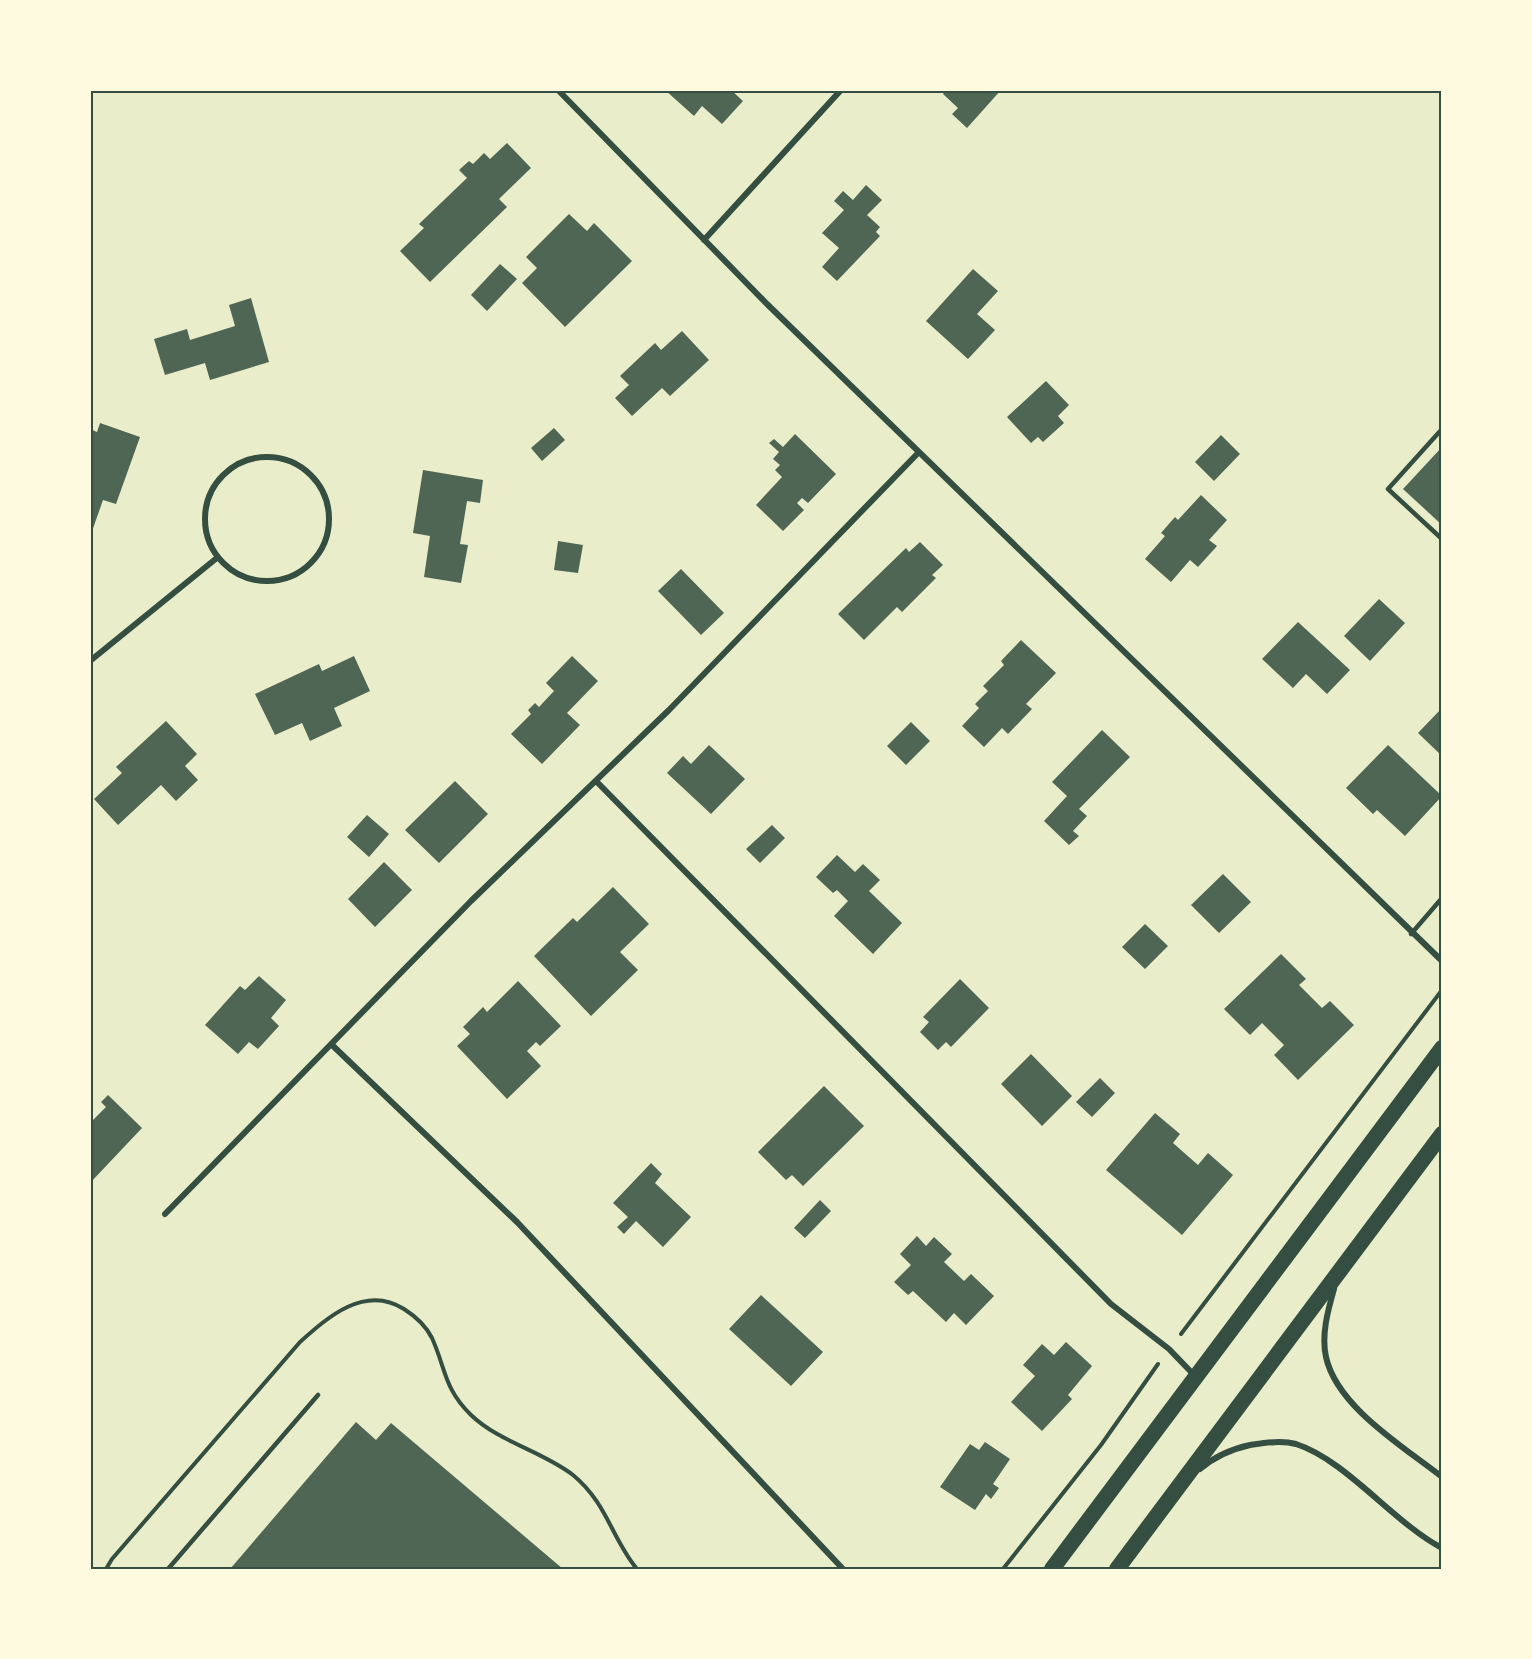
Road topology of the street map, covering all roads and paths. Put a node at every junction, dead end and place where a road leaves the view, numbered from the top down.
1 (558, 90) edge
2 (841, 90) edge
3 (704, 240) junction
4 (1442, 429) edge
5 (919, 452) junction
6 (1442, 539) edge
7 (218, 557) junction
8 (90, 661) edge
9 (597, 782) junction
10 (1442, 898) edge
11 (1411, 934) junction
12 (1442, 961) edge
13 (1442, 990) edge
14 (331, 1044) junction
15 (1442, 1048) edge
16 (1442, 1134) edge
17 (165, 1214) dead end
18 (1340, 1270) junction
19 (1169, 1349) junction
20 (1196, 1376) junction
21 (318, 1395) dead end
22 (1442, 1477) edge
23 (1179, 1486) junction
24 (1442, 1548) edge
25 (106, 1569) edge
26 (168, 1569) edge
27 (637, 1569) edge
28 (843, 1569) edge
29 (1003, 1569) edge
30 (1052, 1569) edge
31 (1118, 1569) edge

1 - 3 street
2 - 3 street
3 - 5 street
4 - 6 lane
5 - 9 street
5 - 11 street
7 - 7 street
7 - 8 street
9 - 14 street
9 - 19 street
10 - 11 lane
11 - 12 street
13 - 19 path
14 - 17 street
14 - 28 street
15 - 20 highway
16 - 18 highway
18 - 22 street
18 - 23 highway
19 - 20 street
19 - 29 path
20 - 30 highway
21 - 26 lane
23 - 24 street
23 - 31 highway
25 - 27 path

